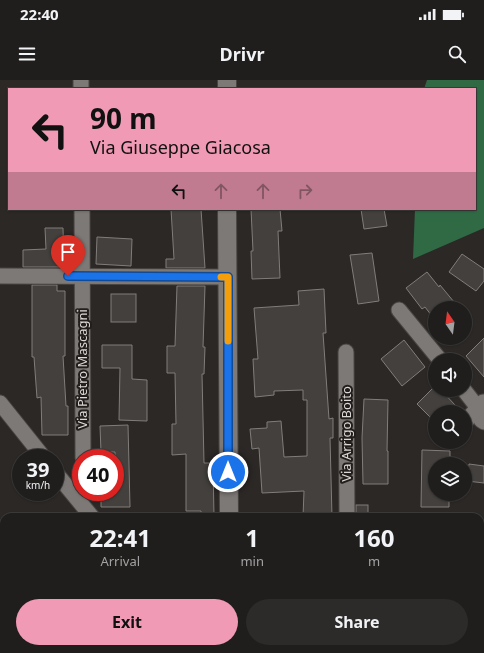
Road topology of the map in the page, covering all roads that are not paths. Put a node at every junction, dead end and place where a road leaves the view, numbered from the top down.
1 (82, 210) edge
2 (227, 210) edge
3 (0, 276) edge
4 (82, 276) junction
5 (228, 277) junction
6 (399, 310) dead end
7 (346, 352) dead end
8 (434, 353) edge
9 (472, 397) edge
10 (0, 403) edge
11 (481, 404) edge
12 (472, 414) edge
13 (484, 422) edge
14 (37, 449) edge
15 (83, 449) edge
16 (64, 483) edge
17 (85, 501) edge
18 (87, 512) edge
19 (229, 513) edge
20 (347, 513) edge

1 - 4 street, Via Pietro Mascagni
2 - 5 street
3 - 4 street
4 - 5 street
4 - 15 street, Via Pietro Mascagni
5 - 19 street
6 - 8 street
7 - 20 street, Via Arrigo Boito
9 - 11 street
10 - 14 street
11 - 12 street
11 - 13 street
16 - 18 street
17 - 18 street

